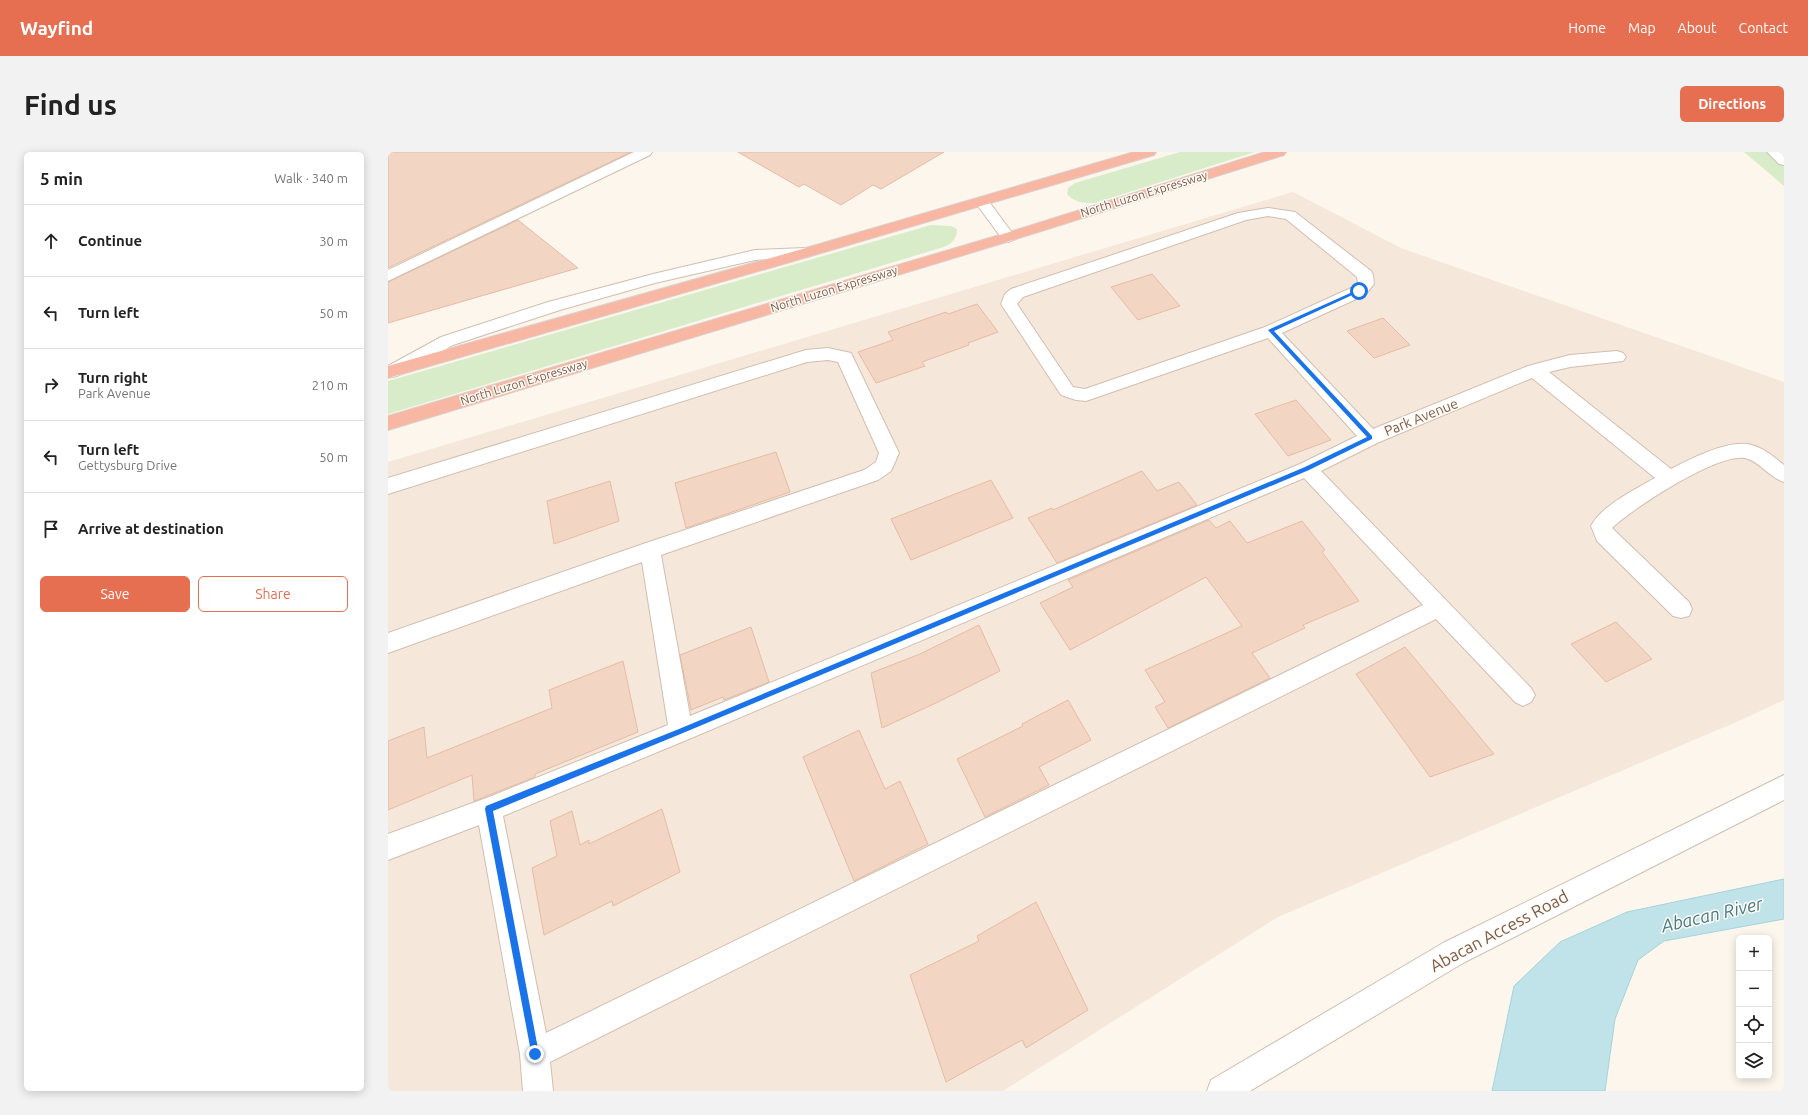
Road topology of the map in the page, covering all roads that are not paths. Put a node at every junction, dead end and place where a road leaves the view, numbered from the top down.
1 (645, 152) edge
2 (1149, 152) edge
3 (1279, 152) edge
4 (1774, 152) edge
5 (1784, 161) edge
6 (982, 202) junction
7 (1008, 237) junction
8 (805, 253) joint
9 (388, 276) edge
10 (1271, 330) junction
11 (1617, 358) dead end
12 (1534, 370) junction
13 (391, 372) edge
14 (388, 423) edge
15 (1370, 438) junction
16 (1307, 469) junction
17 (1784, 475) edge
18 (1669, 478) junction
19 (388, 486) edge
20 (650, 550) junction
21 (1439, 607) junction
22 (1681, 609) dead end
23 (388, 643) edge
24 (1523, 695) dead end
25 (681, 731) junction
26 (1784, 787) edge
27 (489, 809) junction
28 (388, 847) edge
29 (535, 1054) junction
30 (538, 1091) edge
31 (1222, 1091) edge

1 - 9 street
2 - 6 highway
3 - 7 highway, North Luzon Expressway
4 - 5 street
6 - 7 street
6 - 8 highway
7 - 14 highway, North Luzon Expressway
8 - 13 street
10 - 10 street
10 - 15 street
11 - 12 street, Park Avenue
12 - 15 street, Park Avenue
12 - 18 street
15 - 16 street, Park Avenue
16 - 21 street
16 - 25 street, Park Avenue
17 - 18 street
18 - 22 street
19 - 20 street
20 - 23 street
20 - 25 street
21 - 24 street
21 - 29 street
25 - 27 street, Park Avenue
26 - 31 street, Abacan Access Road
27 - 28 street, Park Avenue
27 - 29 street
29 - 30 street

